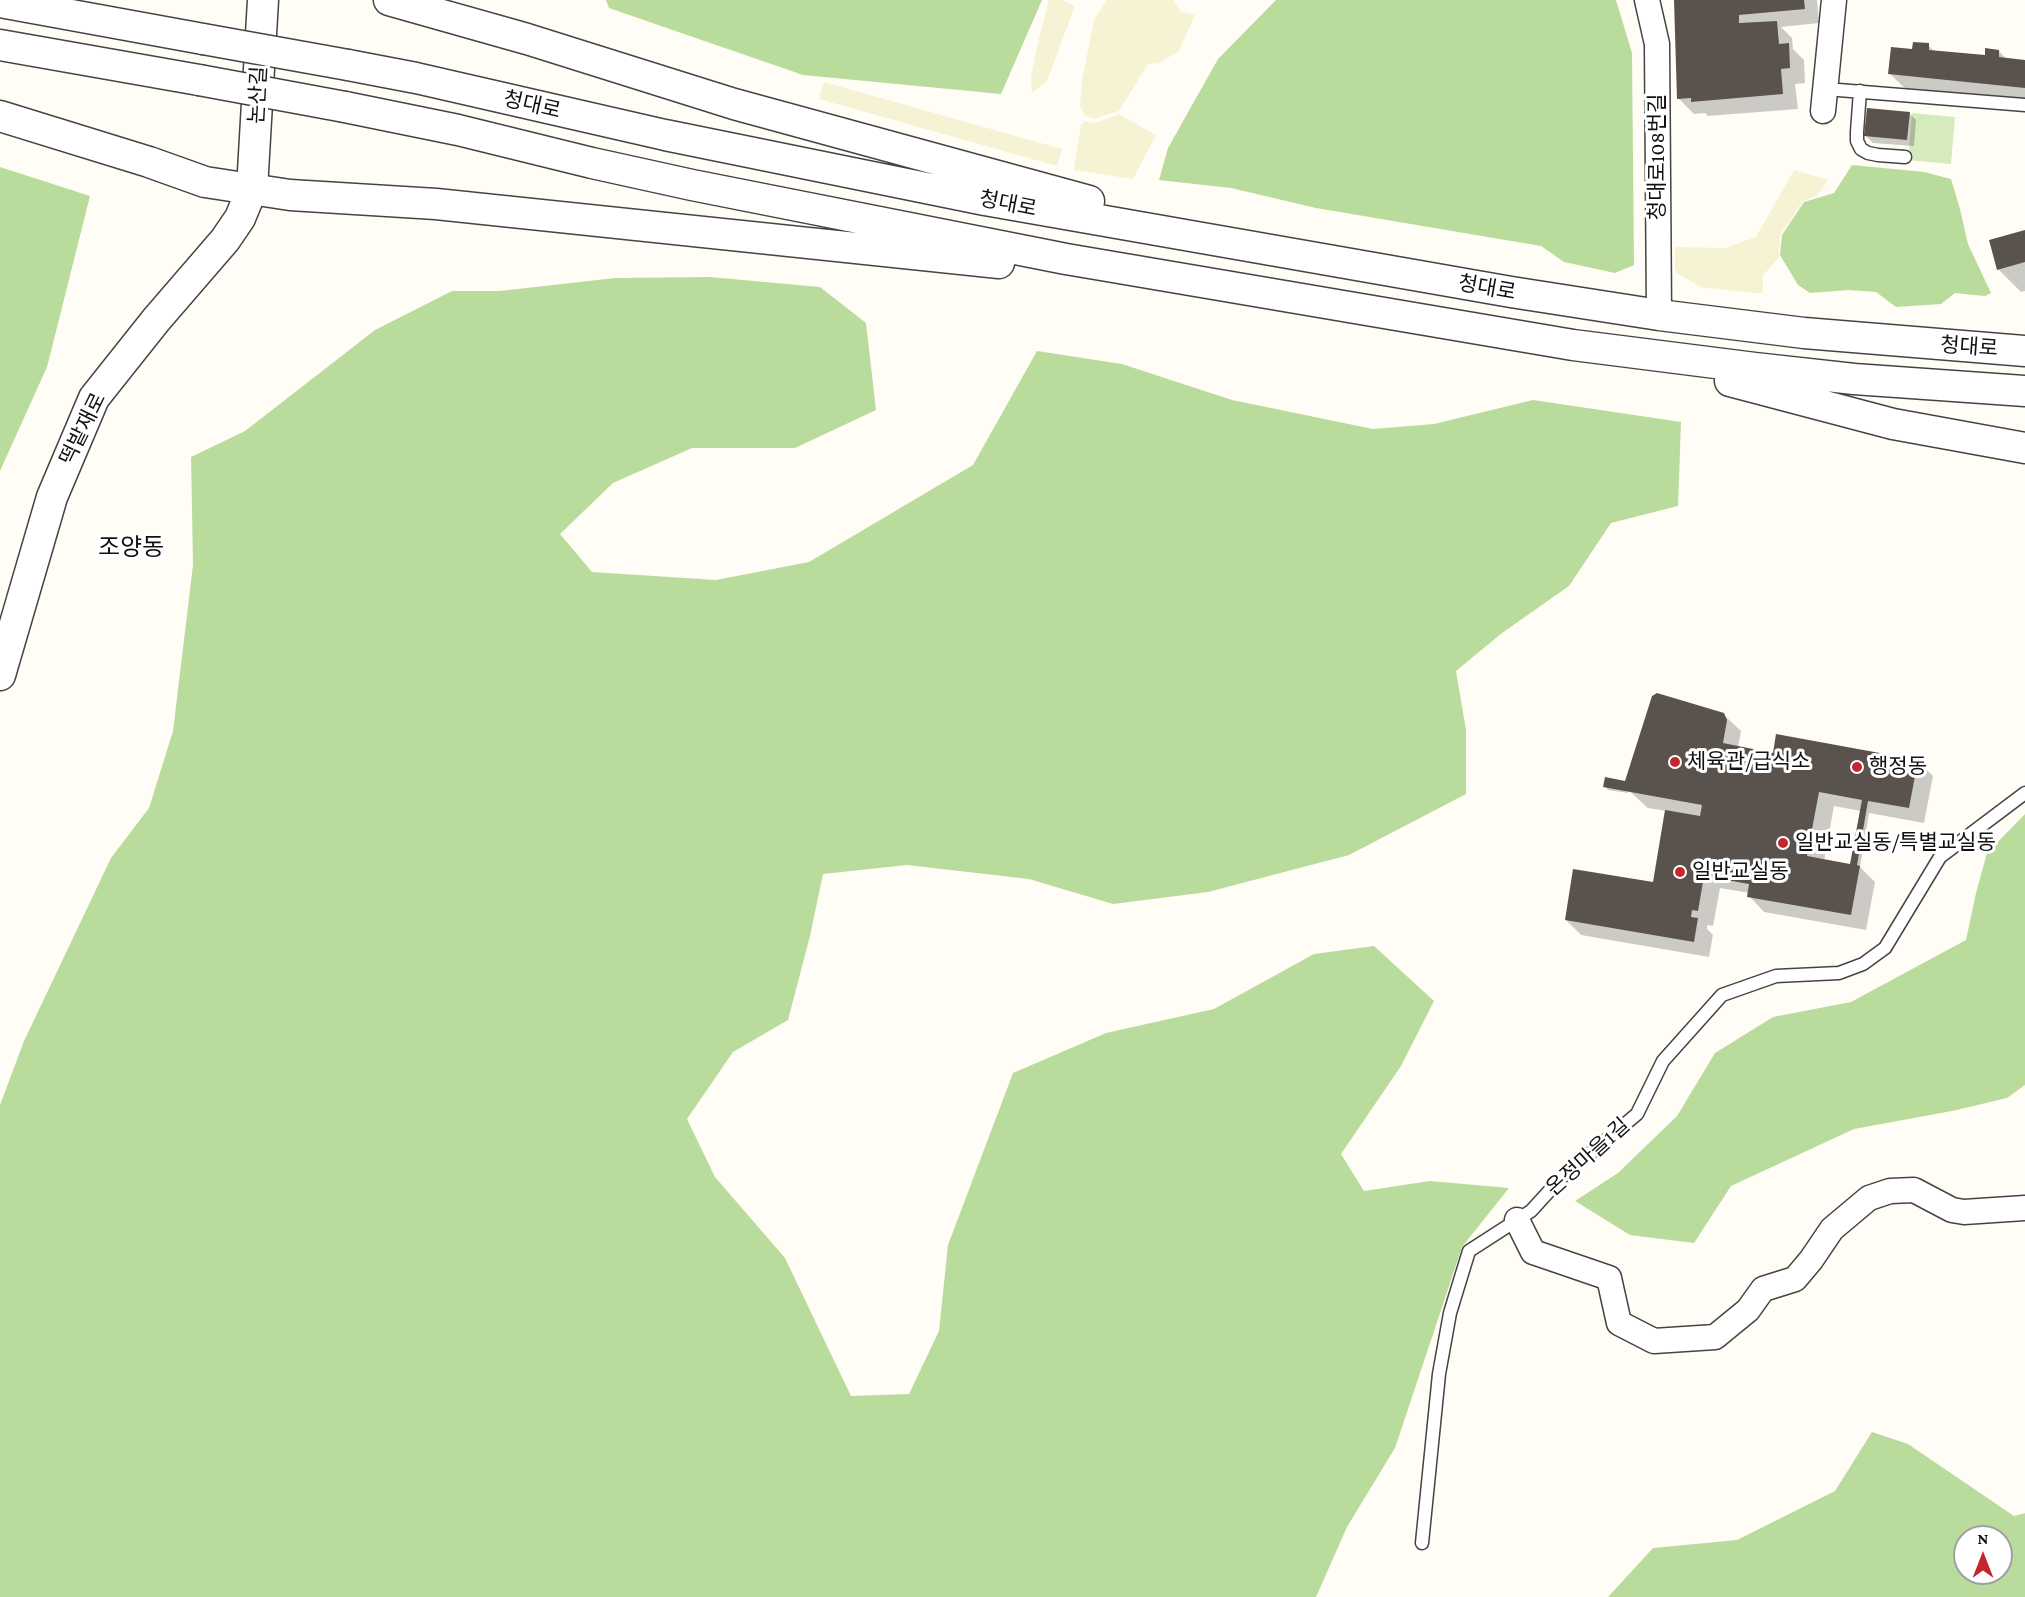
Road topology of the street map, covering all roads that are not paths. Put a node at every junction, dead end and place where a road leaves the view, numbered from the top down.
1 (263, 0) edge
2 (389, 0) edge
3 (1647, 0) edge
4 (1834, 0) edge
5 (0, 2) edge
6 (0, 45) edge
7 (1860, 91) junction
8 (1825, 100) joint
9 (2025, 105) edge
10 (0, 116) edge
11 (1905, 157) dead end
12 (252, 189) junction
13 (1251, 246) junction
14 (1236, 287) junction
15 (1659, 315) junction
16 (2025, 351) edge
17 (1623, 352) junction
18 (2025, 391) edge
19 (2025, 448) edge
20 (0, 675) edge
21 (2025, 793) edge
22 (2025, 1208) edge
23 (1517, 1220) junction
24 (1422, 1543) dead end

1 - 12 street, 논산길
2 - 13 street
3 - 15 street, 청대로108번길
4 - 8 street
5 - 13 street, 청대로, bridge
6 - 14 street, 청대로, bridge
7 - 8 lane
7 - 9 lane
7 - 11 lane
10 - 12 street
12 - 14 street
12 - 20 street, 떡밭재로
13 - 15 street, 청대로
14 - 17 street, 청대로
15 - 16 street, 청대로
17 - 18 street, 청대로
17 - 19 street
21 - 23 lane, 온정마을1길
22 - 23 street
23 - 24 lane, 온정마을1길

